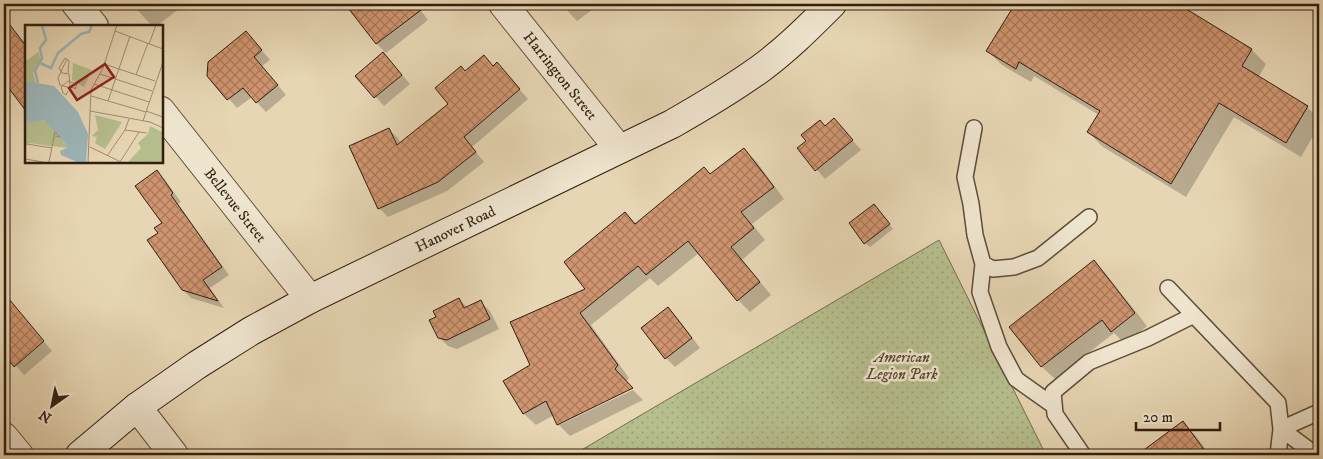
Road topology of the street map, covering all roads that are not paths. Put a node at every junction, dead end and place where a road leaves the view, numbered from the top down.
1 (76, 4) edge
2 (503, 4) edge
3 (832, 4) edge
4 (93, 25) edge
5 (162, 112) edge
6 (974, 128) dead end
7 (619, 149) junction
8 (1089, 216) dead end
9 (983, 264) junction
10 (1168, 288) dead end
11 (310, 299) junction
12 (1194, 315) junction
13 (1054, 406) junction
14 (137, 407) junction
15 (1319, 412) edge
16 (1281, 429) junction
17 (4, 437) edge
18 (19, 455) edge
19 (80, 455) edge
20 (174, 455) edge
21 (1083, 455) edge
22 (1278, 455) edge
23 (1316, 455) edge

1 - 4 main road
2 - 7 main road, Harrington Street
3 - 7 main road, Hanover Road
5 - 11 main road, Bellevue Street
6 - 9 lane
7 - 11 main road, Hanover Road
8 - 9 lane
9 - 13 lane
10 - 12 lane
11 - 14 main road, Hanover Road
12 - 13 lane
12 - 16 lane
13 - 21 lane
14 - 19 main road, Hanover Road
14 - 20 main road
15 - 16 lane
16 - 22 lane
16 - 23 lane
17 - 18 main road

